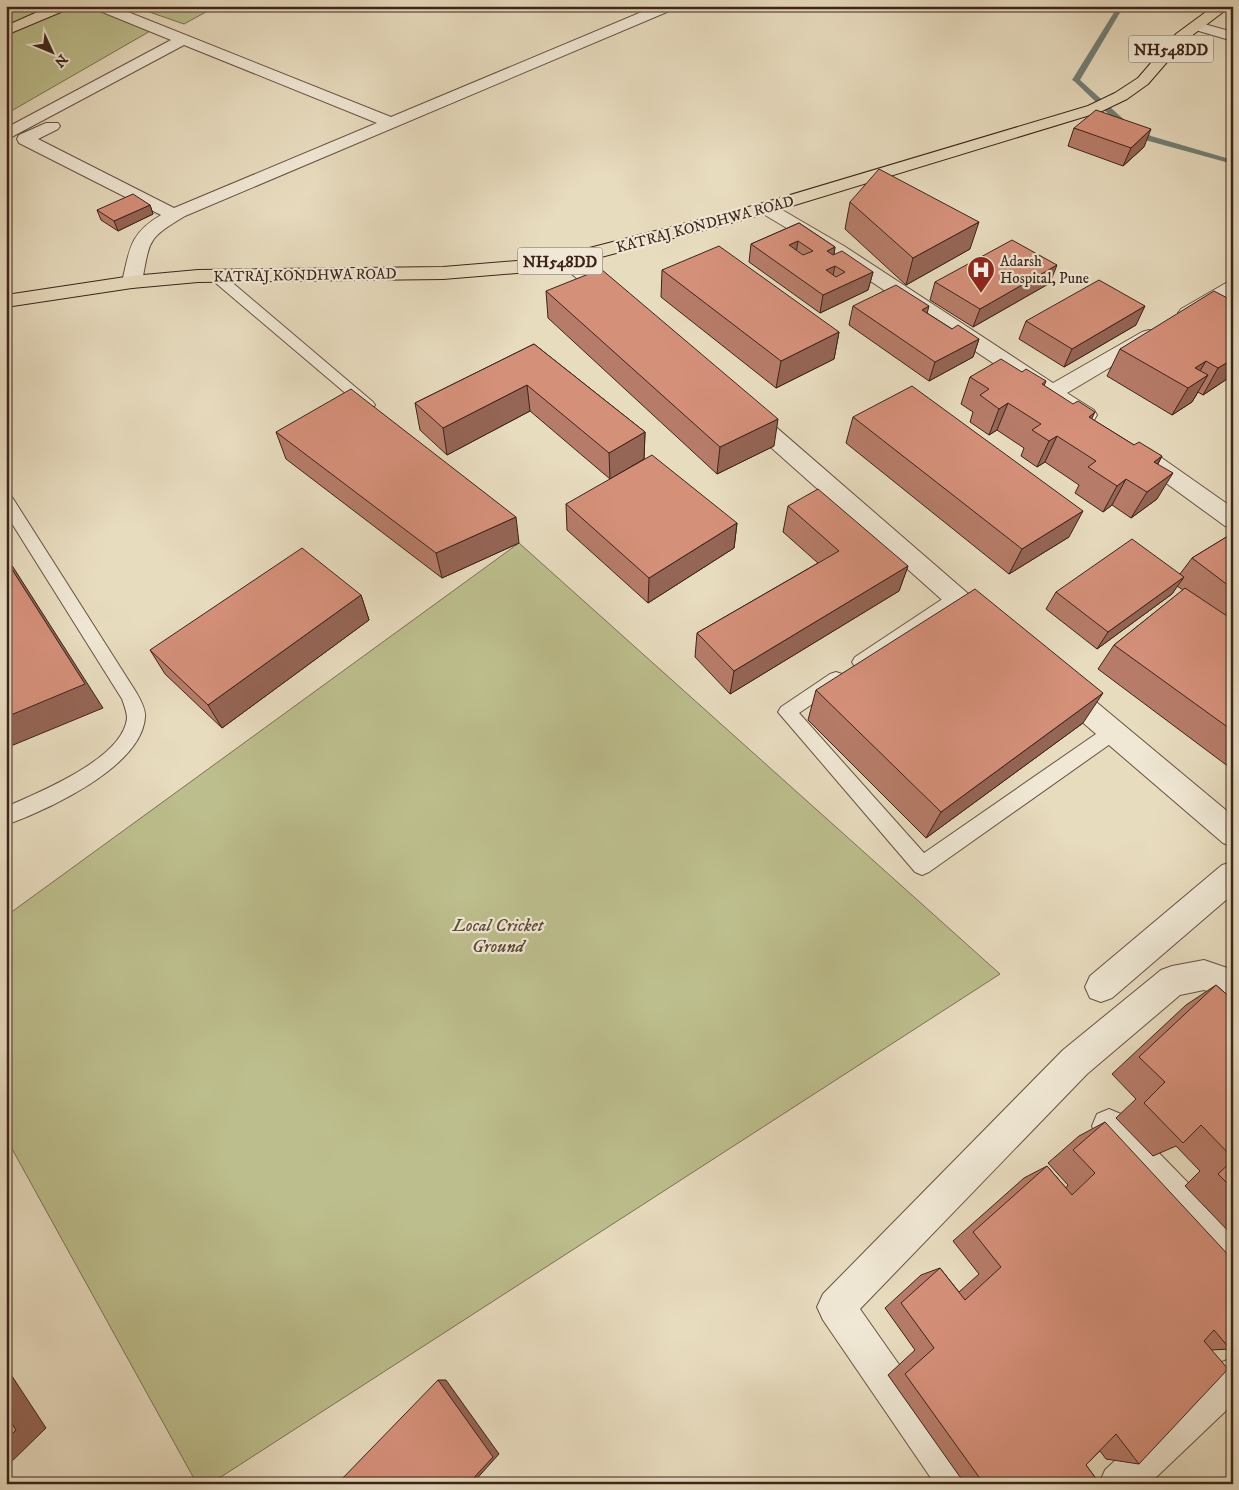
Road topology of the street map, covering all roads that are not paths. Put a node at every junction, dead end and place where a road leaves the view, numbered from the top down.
1 (62, 6) edge
2 (100, 6) edge
3 (669, 6) edge
4 (1224, 6) edge
5 (1197, 26) junction
6 (6, 31) edge
7 (1233, 37) edge
8 (184, 39) junction
9 (390, 122) junction
10 (56, 124) dead end
11 (6, 135) edge
12 (766, 208) junction
13 (174, 215) junction
14 (567, 260) junction
15 (216, 276) junction
16 (132, 282) junction
17 (1233, 287) edge
18 (6, 301) edge
19 (633, 316) edge
20 (1053, 392) junction
21 (728, 397) edge
22 (380, 415) edge
23 (1100, 425) edge
24 (1123, 442) edge
25 (6, 501) edge
26 (1233, 520) edge
27 (956, 598) junction
28 (1001, 637) edge
29 (1046, 675) edge
30 (1113, 732) junction
31 (6, 816) edge
32 (1233, 834) edge
33 (1233, 875) edge
34 (1233, 986) edge
35 (1101, 987) dead end
36 (1109, 1126) edge
37 (1233, 1256) edge
38 (1233, 1377) edge
39 (959, 1484) edge
40 (1119, 1484) edge

1 - 6 highway
2 - 8 street
3 - 9 street
4 - 5 highway, NH548DD
5 - 7 street
5 - 12 highway, KATRAJ KONDHWA ROAD / NH548DD
8 - 9 street
8 - 11 street
9 - 13 street
10 - 13 street
12 - 14 highway, KATRAJ KONDHWA ROAD / NH548DD
12 - 20 street
13 - 16 street
14 - 15 highway, KATRAJ KONDHWA ROAD / NH548DD
14 - 19 street
15 - 16 highway, KATRAJ KONDHWA ROAD / NH548DD
15 - 22 lane
16 - 18 highway, KATRAJ KONDHWA ROAD / NH548DD
17 - 20 street
20 - 23 street
21 - 27 street
24 - 26 street
25 - 31 lane
27 - 28 street
27 - 30 lane
29 - 30 street
30 - 32 street
33 - 35 street
34 - 39 street
36 - 37 street
38 - 40 street

